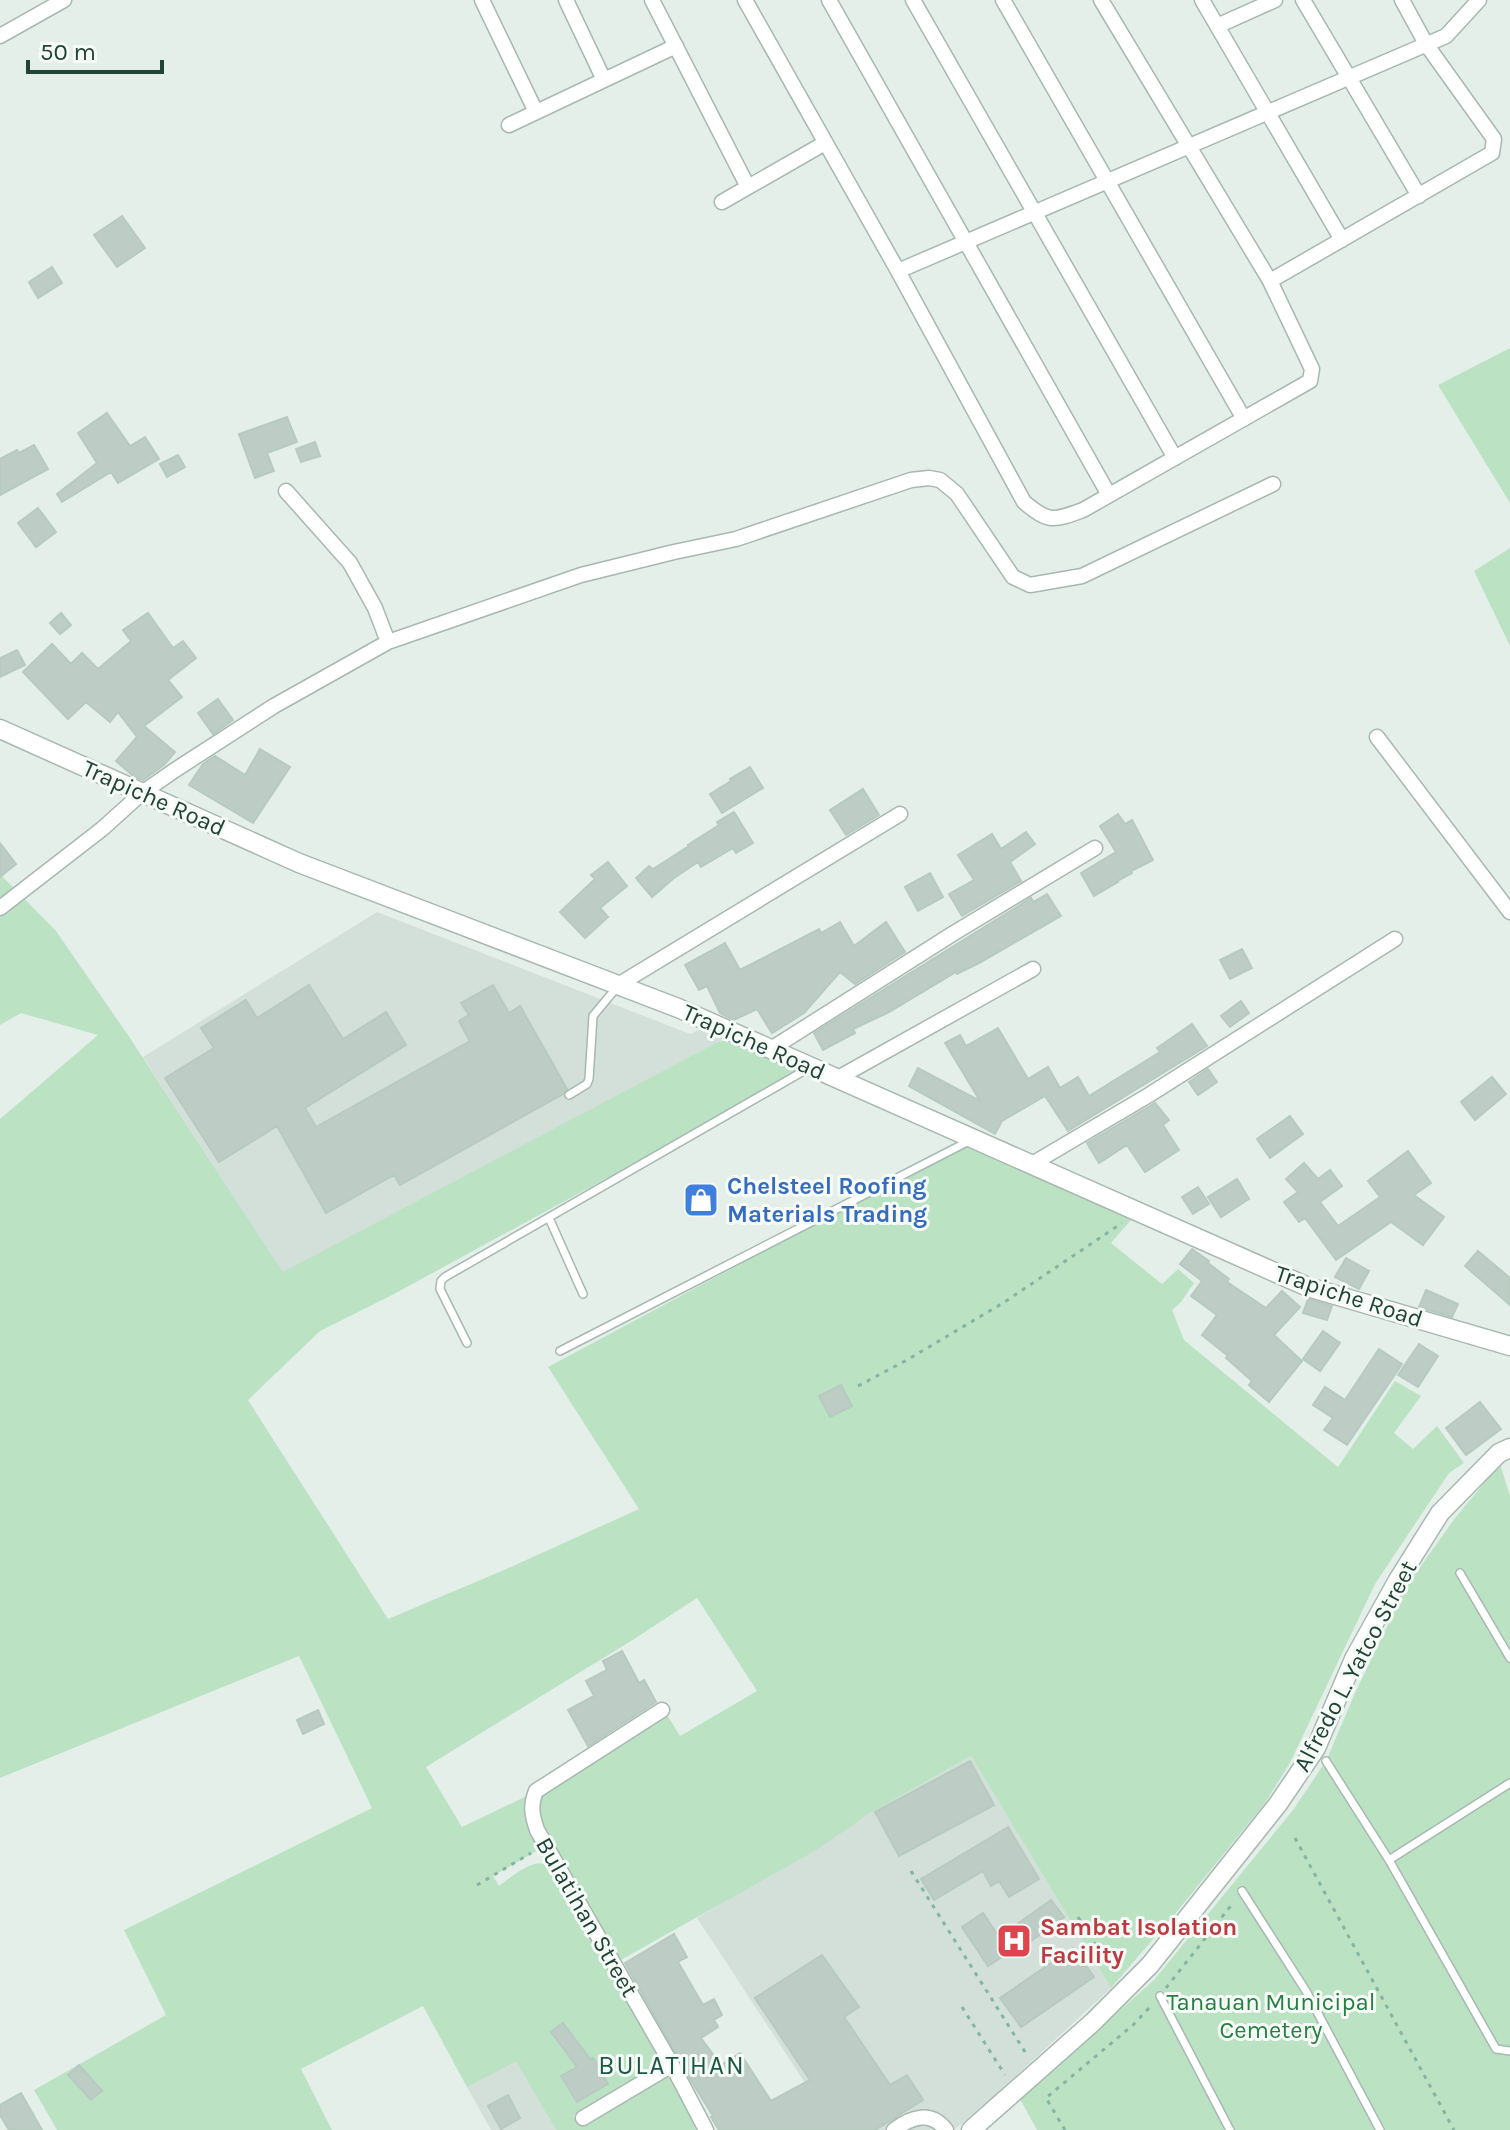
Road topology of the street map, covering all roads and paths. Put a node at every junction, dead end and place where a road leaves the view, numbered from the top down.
1 (482, 0) edge
2 (566, 0) edge
3 (652, 0) edge
4 (745, 0) edge
5 (829, 0) edge
6 (913, 0) edge
7 (1003, 0) edge
8 (1101, 0) edge
9 (1202, 0) edge
10 (1275, 0) edge
11 (1303, 0) edge
12 (1402, 0) edge
13 (1479, 0) edge
14 (58, 1) edge
15 (1217, 26) junction
16 (0, 36) edge
17 (1426, 44) junction
18 (676, 46) junction
19 (1349, 77) junction
20 (604, 80) junction
21 (536, 112) junction
22 (1268, 112) junction
23 (509, 125) dead end
24 (825, 143) junction
25 (1189, 146) junction
26 (1107, 181) junction
27 (748, 187) junction
28 (1419, 196) junction
29 (722, 202) dead end
30 (1035, 212) junction
31 (1342, 240) junction
32 (966, 242) junction
33 (898, 271) junction
34 (1270, 281) junction
35 (1244, 419) junction
36 (1175, 458) junction
37 (1273, 484) dead end
38 (286, 491) dead end
39 (1109, 495) junction
40 (388, 642) junction
41 (0, 729) edge
42 (1377, 737) dead end
43 (142, 793) junction
44 (900, 814) dead end
45 (1095, 848) dead end
46 (0, 908) edge
47 (1510, 912) edge
48 (1395, 939) dead end
49 (1033, 969) dead end
50 (618, 985) junction
51 (771, 1049) junction
52 (811, 1067) junction
53 (838, 1078) junction
54 (569, 1095) dead end
55 (974, 1139) junction
56 (1032, 1164) junction
57 (1139, 1212) junction
58 (549, 1218) junction
59 (583, 1294) dead end
60 (467, 1343) dead end
61 (1510, 1346) edge
62 (560, 1351) dead end
63 (858, 1386) dead end
64 (1510, 1448) edge
65 (1460, 1573) dead end
66 (1510, 1658) edge
67 (662, 1710) dead end
68 (1326, 1761) dead end
69 (1510, 1783) edge
70 (1295, 1838) dead end
71 (545, 1845) junction
72 (1389, 1860) junction
73 (911, 1871) dead end
74 (477, 1885) dead end
75 (1242, 1891) dead end
76 (1078, 1917) dead end
77 (1125, 1991) junction
78 (1160, 1996) dead end
79 (962, 2007) dead end
80 (1510, 2051) edge
81 (672, 2065) junction
82 (1038, 2072) junction
83 (1015, 2092) junction
84 (1046, 2098) dead end
85 (583, 2118) dead end
86 (706, 2130) edge
87 (894, 2130) edge
88 (946, 2130) edge
89 (971, 2130) edge
90 (1065, 2130) edge
91 (1230, 2130) edge
92 (1380, 2130) edge
93 (1454, 2130) edge

1 - 21 street
2 - 20 street
3 - 18 street
4 - 24 street
5 - 32 street
6 - 30 street
7 - 26 street
8 - 25 street
9 - 15 street
10 - 15 street
11 - 19 street
12 - 17 street
13 - 17 street
14 - 16 street
15 - 22 street
17 - 19 street
17 - 28 street
18 - 20 street
18 - 27 street
19 - 22 street
19 - 28 street
20 - 21 street
21 - 23 street
22 - 25 street
22 - 31 street
24 - 27 street
24 - 33 street
25 - 26 street
25 - 34 street
26 - 30 street
26 - 35 street
27 - 29 street
28 - 31 street
30 - 32 street
30 - 36 street
31 - 34 street
32 - 33 street
32 - 39 street
33 - 39 street
34 - 35 street
35 - 36 street
36 - 39 street
37 - 40 street
38 - 40 street
40 - 43 street
41 - 43 street, Trapiche Road
42 - 47 street
43 - 46 street
43 - 50 street, Trapiche Road
44 - 50 street
45 - 51 street
48 - 56 street
49 - 53 street
50 - 51 street, Trapiche Road
50 - 54 lane
51 - 52 street, Trapiche Road
52 - 53 street, Trapiche Road
52 - 58 lane
53 - 55 street, Trapiche Road
55 - 56 street, Trapiche Road
55 - 62 lane
56 - 57 street, Trapiche Road
57 - 61 street, Trapiche Road
57 - 63 path
58 - 59 lane
58 - 60 lane
64 - 77 street, Alfredo L. Yatco Street
65 - 66 lane
67 - 71 street, Bulatihan Street
68 - 72 lane
69 - 72 lane
70 - 93 path
71 - 74 path
71 - 81 street, Bulatihan Street
72 - 80 lane
73 - 82 path
75 - 92 lane
76 - 77 path
77 - 82 street, Alfredo L. Yatco Street
78 - 91 lane
79 - 83 path
81 - 85 street
81 - 86 street, Bulatihan Street
82 - 83 street, Alfredo L. Yatco Street
83 - 89 street, Alfredo L. Yatco Street
84 - 90 path
87 - 88 street

